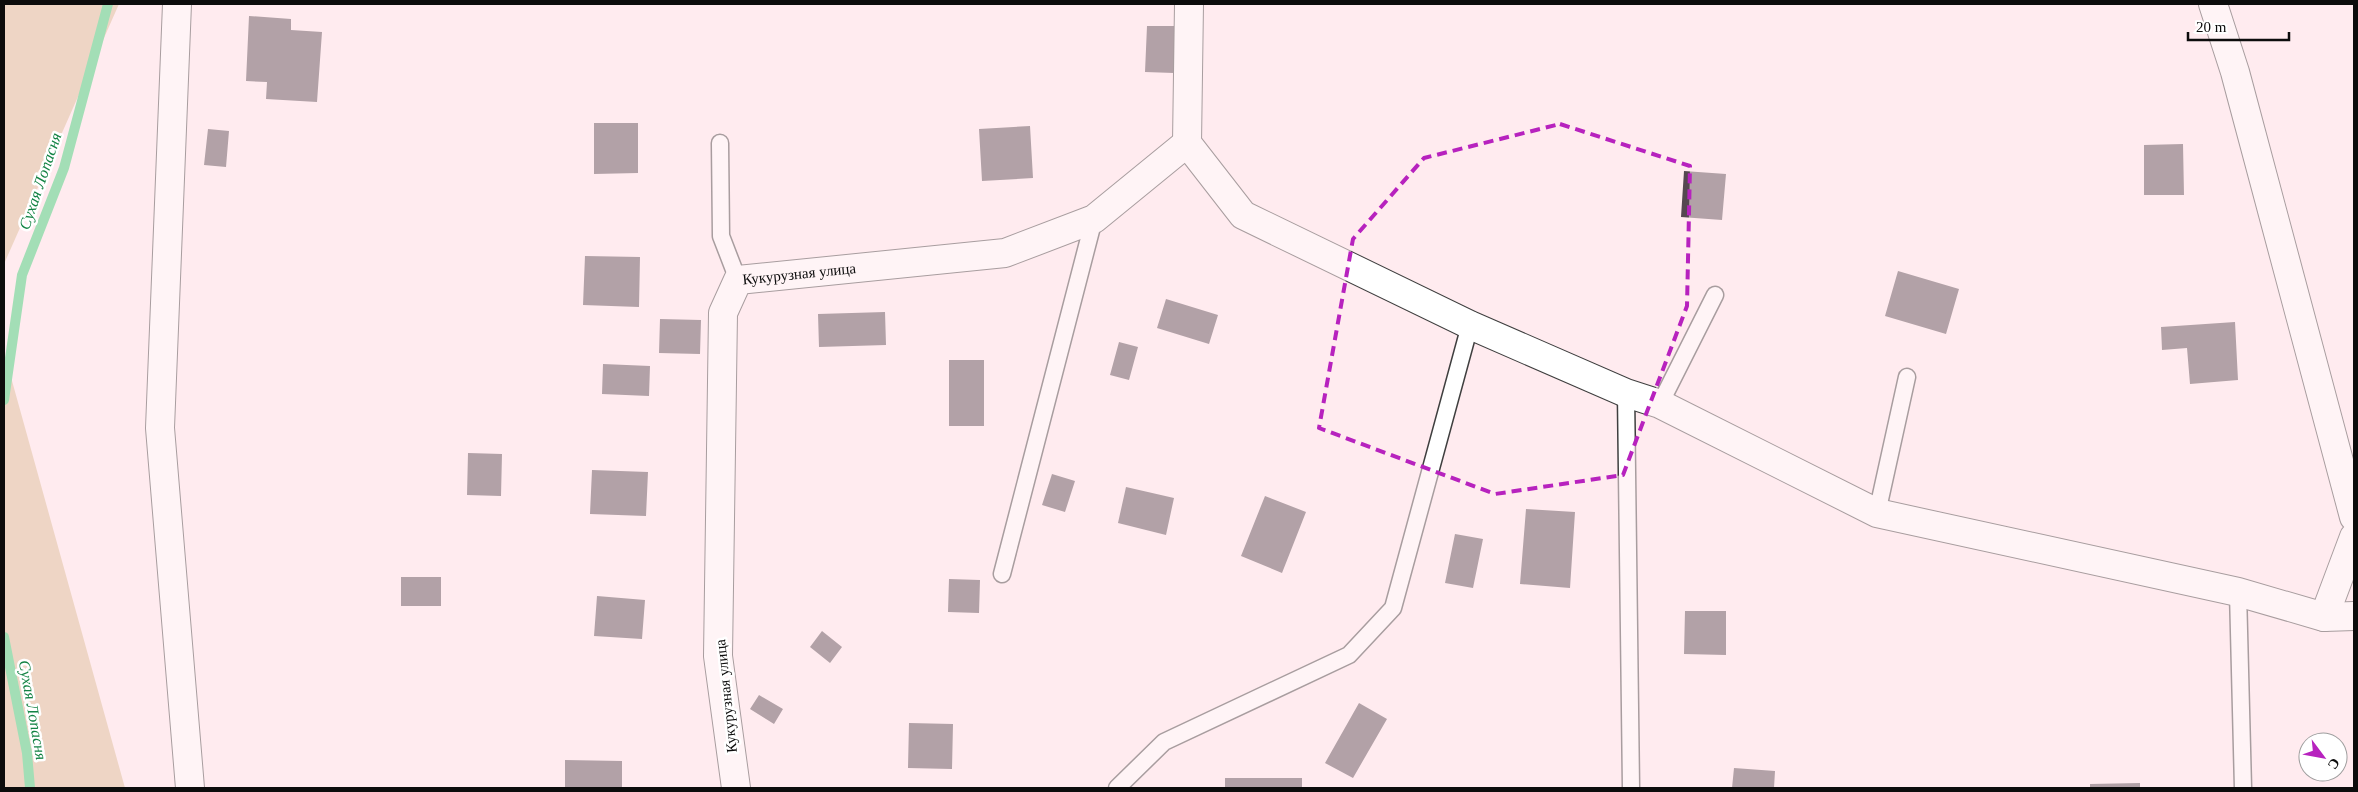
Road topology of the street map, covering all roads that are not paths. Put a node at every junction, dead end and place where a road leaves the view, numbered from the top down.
1 (177, 4) edge
2 (1189, 4) edge
3 (2213, 4) edge
4 (720, 143) dead end
5 (1187, 143) junction
6 (1094, 219) junction
7 (738, 280) junction
8 (1715, 295) dead end
9 (1470, 325) junction
10 (1907, 377) dead end
11 (1626, 393) junction
12 (1660, 404) junction
13 (1877, 513) junction
14 (2354, 517) edge
15 (2354, 537) edge
16 (1002, 574) dead end
17 (2238, 592) junction
18 (2354, 616) edge
19 (2324, 617) junction
20 (190, 788) edge
21 (736, 788) edge
22 (1117, 788) edge
23 (1632, 788) edge
24 (2243, 788) edge

1 - 20 street
2 - 5 street
3 - 14 street
4 - 7 lane
5 - 6 street, Кукурузная улица
5 - 9 street
6 - 7 street, Кукурузная улица
6 - 16 lane
7 - 21 street, Кукурузная улица
8 - 12 lane
9 - 11 street
9 - 22 lane
10 - 13 lane
11 - 12 street
11 - 23 lane
12 - 13 street
13 - 17 street
15 - 19 street
17 - 19 street
17 - 24 lane
18 - 19 street

